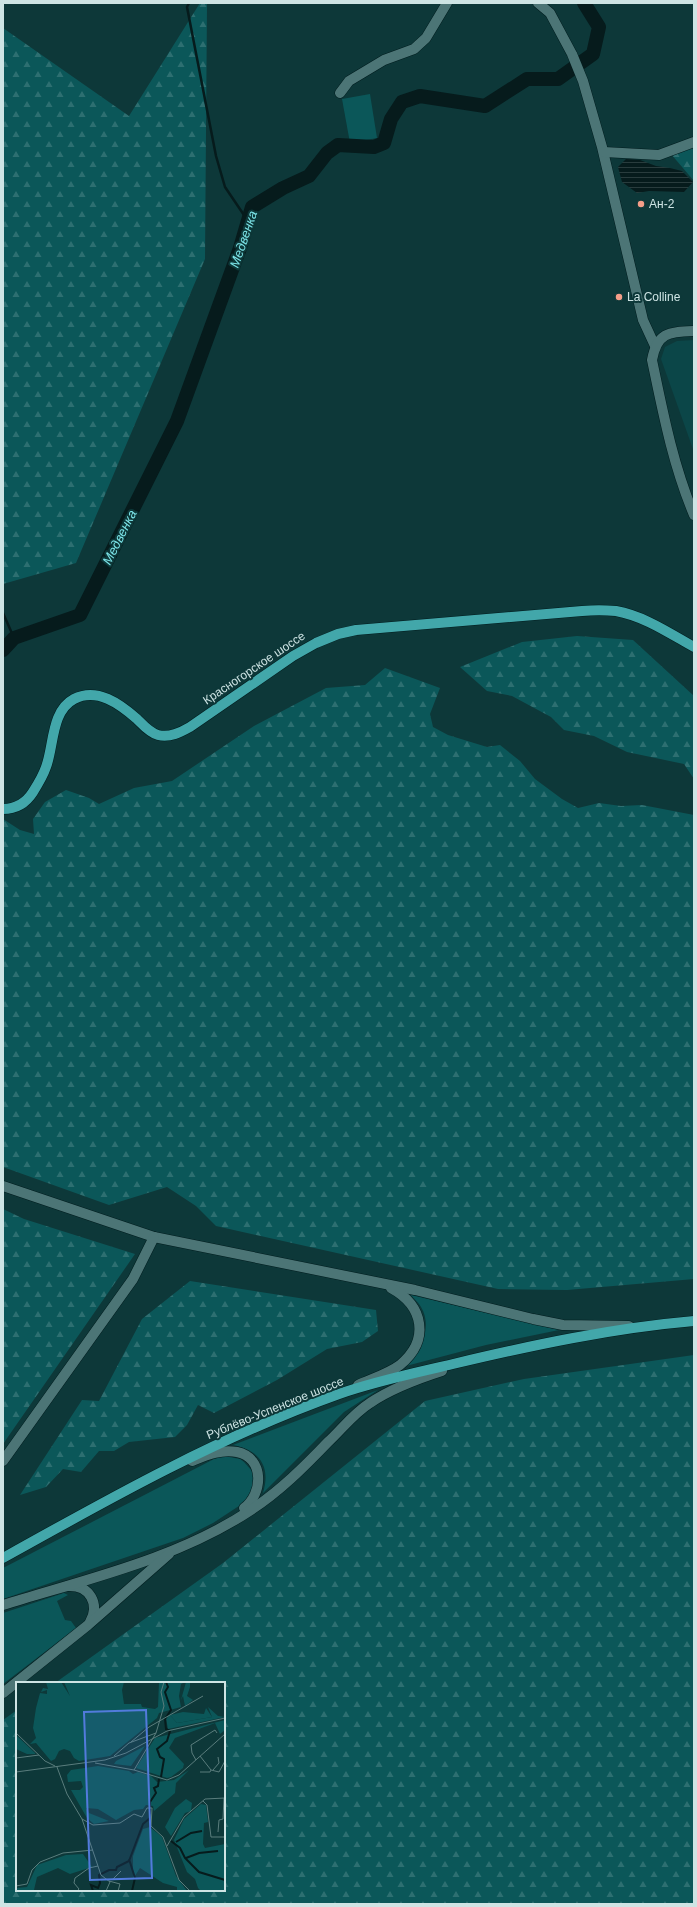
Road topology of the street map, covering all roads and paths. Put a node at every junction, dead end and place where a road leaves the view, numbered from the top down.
1 (447, 3) edge
2 (538, 3) edge
3 (340, 93) dead end
4 (694, 142) edge
5 (604, 152) junction
6 (694, 331) edge
7 (655, 346) junction
8 (694, 515) edge
9 (694, 647) edge
10 (4, 809) edge
11 (3, 1186) edge
12 (154, 1237) junction
13 (384, 1285) junction
14 (694, 1321) edge
15 (648, 1325) junction
16 (476, 1359) junction
17 (341, 1393) junction
18 (3, 1461) edge
19 (153, 1476) junction
20 (205, 1536) junction
21 (175, 1549) junction
22 (3, 1558) edge
23 (62, 1587) junction
24 (3, 1605) edge
25 (88, 1625) junction
26 (17, 1682) edge
27 (16, 1683) edge
28 (3, 1693) edge

1 - 3 street
2 - 5 street
4 - 5 street
5 - 7 street
6 - 7 street
7 - 8 street
9 - 10 main road, Красногорское шоссе
11 - 12 street, Рублёво-Успенское шоссе
12 - 13 street, Рублёво-Успенское шоссе
12 - 18 street
13 - 15 street, Рублёво-Успенское шоссе
13 - 17 street
14 - 15 main road, Рублёво-Успенское шоссе
15 - 16 main road, Рублёво-Успенское шоссе
16 - 17 main road, Рублёво-Успенское шоссе
16 - 20 street
17 - 19 main road, Рублёво-Успенское шоссе
19 - 20 street
19 - 22 main road, Рублёво-Успенское шоссе
20 - 21 street
21 - 23 street
21 - 25 street
23 - 24 street
23 - 25 street
25 - 26 street
27 - 28 street

